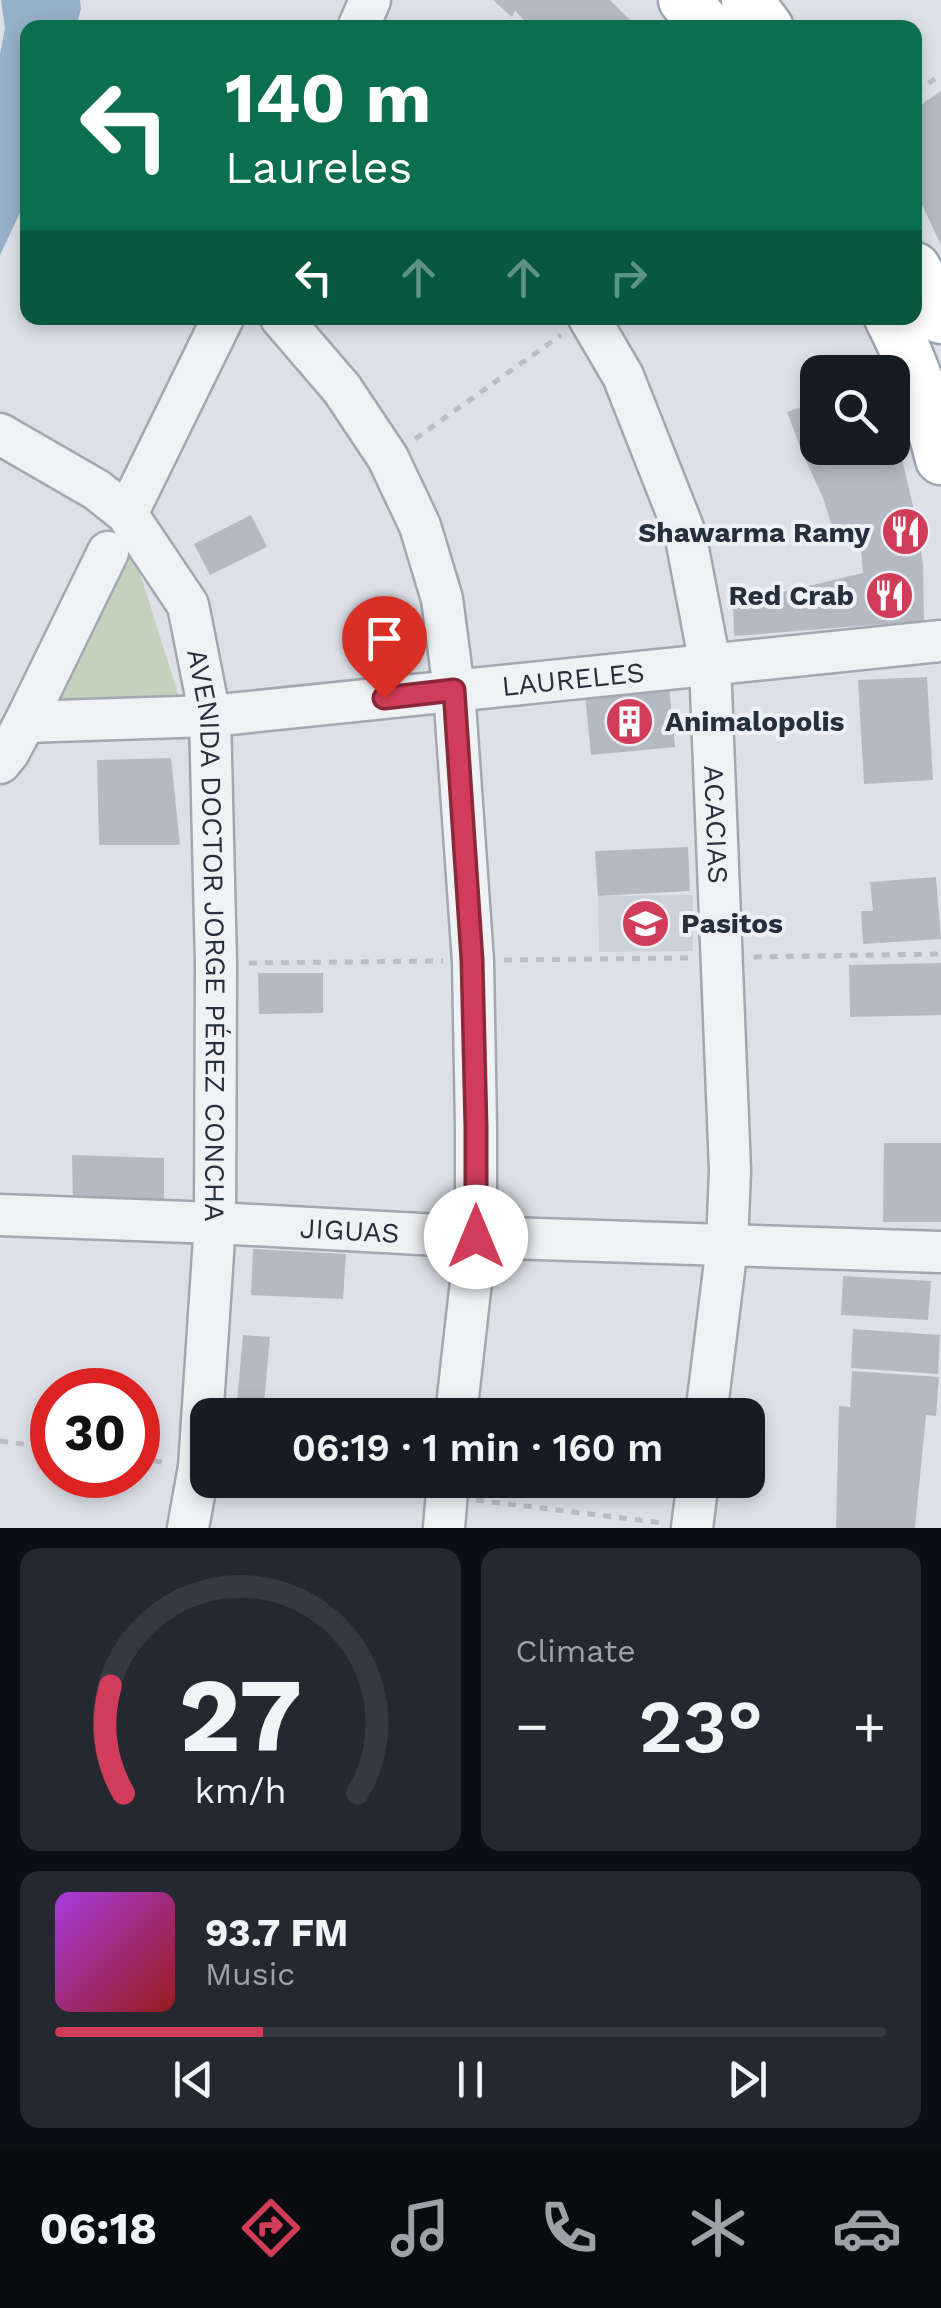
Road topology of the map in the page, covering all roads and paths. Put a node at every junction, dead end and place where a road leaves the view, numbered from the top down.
1 (684, 0) edge
2 (702, 20) edge
3 (922, 281) edge
4 (941, 318) edge
5 (220, 325) edge
6 (288, 325) edge
7 (577, 325) edge
8 (582, 325) edge
9 (894, 325) edge
10 (9, 440) edge
11 (388, 458) junction
12 (941, 459) edge
13 (127, 514) junction
14 (108, 552) dead end
15 (941, 640) edge
16 (710, 664) junction
17 (454, 690) junction
18 (210, 716) junction
19 (25, 722) junction
20 (0, 763) edge
21 (941, 954) edge
22 (722, 957) junction
23 (472, 960) junction
24 (216, 964) junction
25 (0, 1215) edge
26 (215, 1223) junction
27 (476, 1237) junction
28 (726, 1246) junction
29 (941, 1252) edge
30 (458, 1398) edge
31 (708, 1398) edge
32 (0, 1441) edge
33 (30, 1445) edge
34 (421, 1498) edge
35 (696, 1498) edge
36 (446, 1502) edge
37 (692, 1527) edge
38 (188, 1528) edge

1 - 2 main road
3 - 4 main road
5 - 13 street
6 - 11 street
7 - 11 path
8 - 16 street, ACACIAS
9 - 12 main road
10 - 13 street, AVENIDA DOCTOR JORGE PÉREZ CONCHA
11 - 17 street
13 - 18 street, AVENIDA DOCTOR JORGE PÉREZ CONCHA
14 - 19 street
15 - 16 street, LAURELES
16 - 17 street, LAURELES
16 - 22 street, ACACIAS
17 - 18 street, LAURELES
17 - 23 street
18 - 19 street, LAURELES
18 - 24 street, AVENIDA DOCTOR JORGE PÉREZ CONCHA
19 - 20 street
21 - 22 path
22 - 23 path
22 - 28 street, ACACIAS
23 - 24 path
23 - 27 street
24 - 26 street, AVENIDA DOCTOR JORGE PÉREZ CONCHA
25 - 26 street, JIGUAS
26 - 27 street, JIGUAS
26 - 38 street, AVENIDA DOCTOR JORGE PÉREZ CONCHA
27 - 28 street, JIGUAS
27 - 30 street
28 - 29 street, JIGUAS
28 - 31 street, ACACIAS
32 - 33 path
34 - 36 path
35 - 37 street
36 - 37 path

